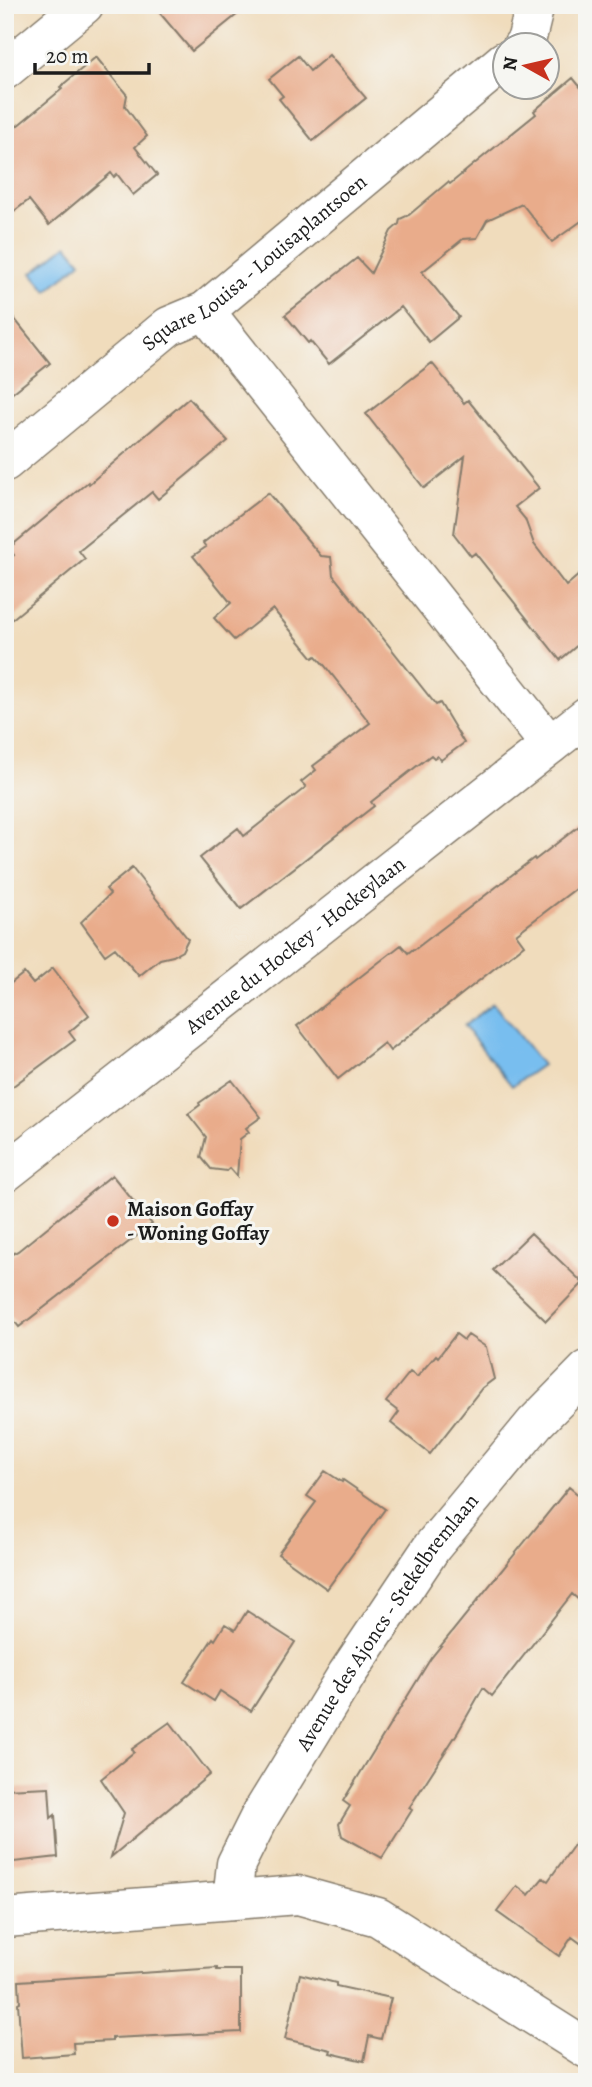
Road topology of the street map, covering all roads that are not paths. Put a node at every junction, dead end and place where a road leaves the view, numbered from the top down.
1 (84, 5) edge
2 (530, 5) edge
3 (529, 32) edge
4 (5, 70) edge
5 (490, 74) edge
6 (205, 311) junction
7 (5, 462) edge
8 (587, 716) edge
9 (550, 746) junction
10 (5, 1173) edge
11 (587, 1370) edge
12 (232, 1900) junction
13 (5, 1918) edge
14 (587, 2049) edge

1 - 4 street
2 - 3 street
5 - 6 street, Square Louisa - Louisaplantsoen
6 - 7 street, Square Louisa - Louisaplantsoen
6 - 9 street
8 - 9 street, Avenue du Hockey - Hockeylaan
9 - 10 street, Avenue du Hockey - Hockeylaan
11 - 12 street, Avenue des Ajoncs - Stekelbremlaan
12 - 13 street
12 - 14 street

